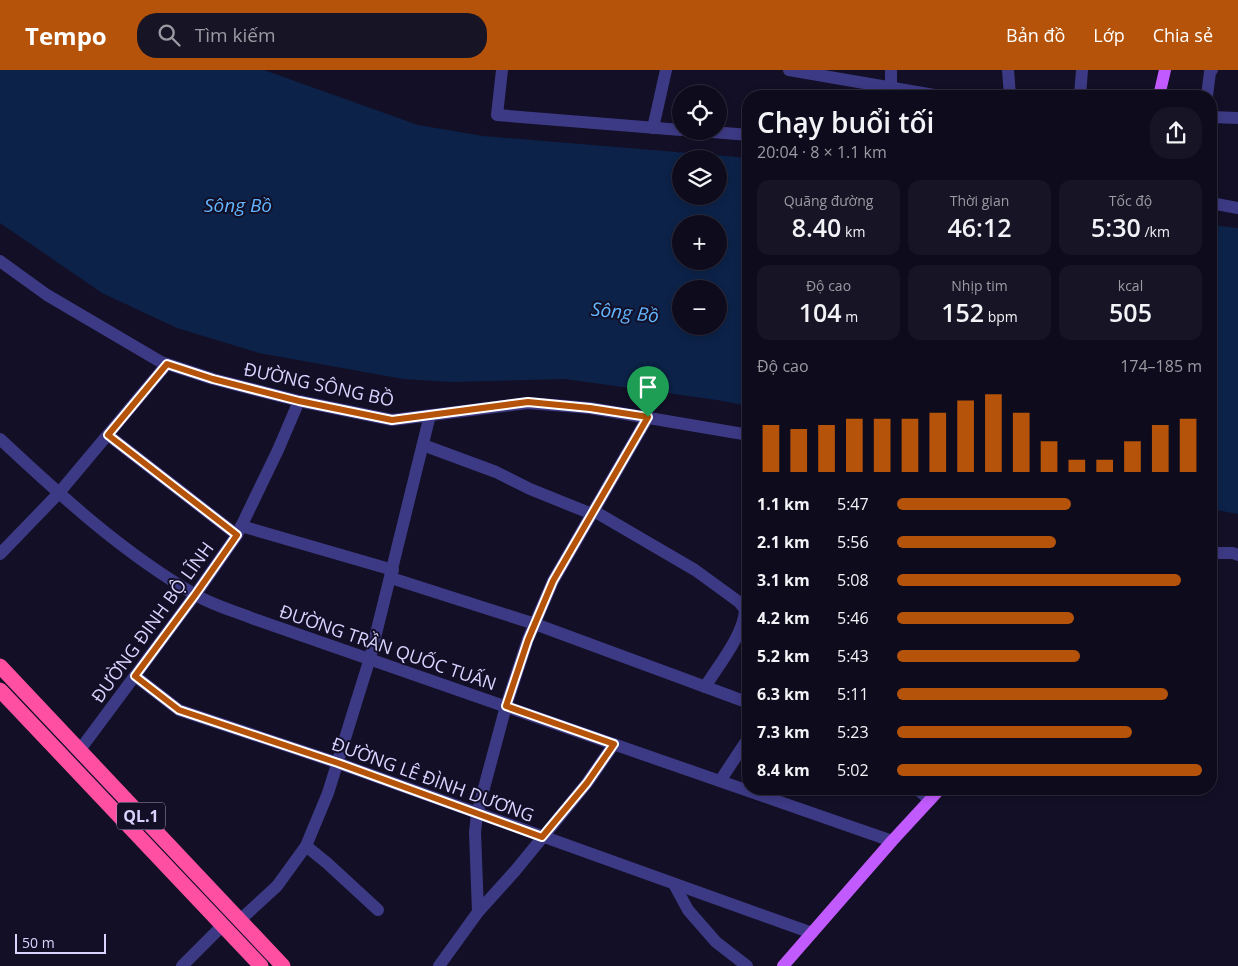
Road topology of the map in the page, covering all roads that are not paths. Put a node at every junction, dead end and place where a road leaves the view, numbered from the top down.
1 (502, 70) edge
2 (666, 70) edge
3 (789, 70) edge
4 (891, 70) edge
5 (1008, 70) edge
6 (1082, 70) edge
7 (1165, 70) edge
8 (1212, 70) edge
9 (891, 90) edge
10 (896, 90) edge
11 (1010, 90) edge
12 (1080, 90) edge
13 (1161, 90) edge
14 (1208, 90) edge
15 (1217, 117) edge
16 (1238, 118) edge
17 (654, 128) junction
18 (672, 129) edge
19 (727, 133) edge
20 (742, 134) edge
21 (1217, 204) edge
22 (1238, 208) edge
23 (0, 261) edge
24 (167, 364) junction
25 (299, 401) junction
26 (430, 416) junction
27 (648, 417) junction
28 (742, 434) edge
29 (108, 435) junction
30 (0, 439) edge
31 (423, 445) junction
32 (58, 494) junction
33 (593, 512) junction
34 (239, 530) junction
35 (1217, 553) edge
36 (0, 554) edge
37 (1238, 555) edge
38 (392, 574) junction
39 (195, 595) junction
40 (742, 606) edge
41 (535, 624) junction
42 (742, 625) edge
43 (370, 658) junction
44 (0, 666) edge
45 (135, 676) junction
46 (705, 687) junction
47 (0, 690) edge
48 (742, 700) edge
49 (506, 706) junction
50 (614, 744) junction
51 (742, 748) edge
52 (80, 751) junction
53 (338, 763) junction
54 (720, 781) junction
55 (742, 789) edge
56 (760, 795) edge
57 (924, 795) edge
58 (935, 795) edge
59 (930, 800) junction
60 (477, 814) junction
61 (542, 837) junction
62 (892, 841) junction
63 (306, 846) junction
64 (674, 884) junction
65 (378, 910) dead end
66 (478, 912) junction
67 (240, 920) junction
68 (223, 925) junction
69 (812, 932) junction
70 (182, 966) edge
71 (261, 966) edge
72 (283, 966) edge
73 (439, 966) edge
74 (747, 966) edge
75 (783, 966) edge

1 - 17 street
2 - 17 street
3 - 9 street
4 - 10 street
5 - 11 street
6 - 12 street
7 - 13 main road
8 - 14 street
15 - 16 street
17 - 18 street
19 - 20 street
21 - 22 street
23 - 24 street, ĐƯỜNG SÔNG BỒ
24 - 25 street, ĐƯỜNG SÔNG BỒ
24 - 29 street
25 - 26 street, ĐƯỜNG SÔNG BỒ
25 - 34 street, ĐƯỜNG ĐINH BỘ LĨNH
26 - 27 street, ĐƯỜNG SÔNG BỒ
26 - 31 street
27 - 28 street, ĐƯỜNG SÔNG BỒ
27 - 33 street
29 - 32 street
29 - 34 street
30 - 32 street, ĐƯỜNG TRẦN QUỐC TUẤN
31 - 33 street
31 - 38 street
32 - 36 street
32 - 39 street, ĐƯỜNG TRẦN QUỐC TUẤN
33 - 40 street
33 - 41 street
34 - 38 street
34 - 39 street, ĐƯỜNG ĐINH BỘ LĨNH
35 - 37 street
38 - 41 street
38 - 43 street
39 - 43 street, ĐƯỜNG TRẦN QUỐC TUẤN
39 - 45 street, ĐƯỜNG ĐINH BỘ LĨNH
41 - 46 street
41 - 49 street
42 - 46 street
43 - 49 street, ĐƯỜNG TRẦN QUỐC TUẤN
43 - 53 street
44 - 52 highway, QL.1
45 - 52 street, ĐƯỜNG ĐINH BỘ LĨNH
45 - 53 street, ĐƯỜNG LÊ ĐÌNH DƯƠNG
46 - 48 street
47 - 68 highway, QL.1
49 - 50 street, ĐƯỜNG TRẦN QUỐC TUẤN
49 - 60 street
50 - 54 street, ĐƯỜNG TRẦN QUỐC TUẤN
50 - 61 street
51 - 54 street
52 - 67 highway, QL.1
53 - 60 street, ĐƯỜNG LÊ ĐÌNH DƯƠNG
53 - 63 street
54 - 55 street, ĐƯỜNG TRẦN QUỐC TUẤN
56 - 62 street, ĐƯỜNG TRẦN QUỐC TUẤN
57 - 59 street
58 - 59 main road
59 - 62 main road
60 - 61 street, ĐƯỜNG LÊ ĐÌNH DƯƠNG
60 - 66 street
61 - 64 street, ĐƯỜNG LÊ ĐÌNH DƯƠNG
61 - 66 street
62 - 69 main road
63 - 65 street
63 - 67 street
64 - 69 street, ĐƯỜNG LÊ ĐÌNH DƯƠNG
64 - 74 street
66 - 73 street
67 - 72 highway, QL.1
68 - 70 street
68 - 71 highway, QL.1
69 - 75 main road

